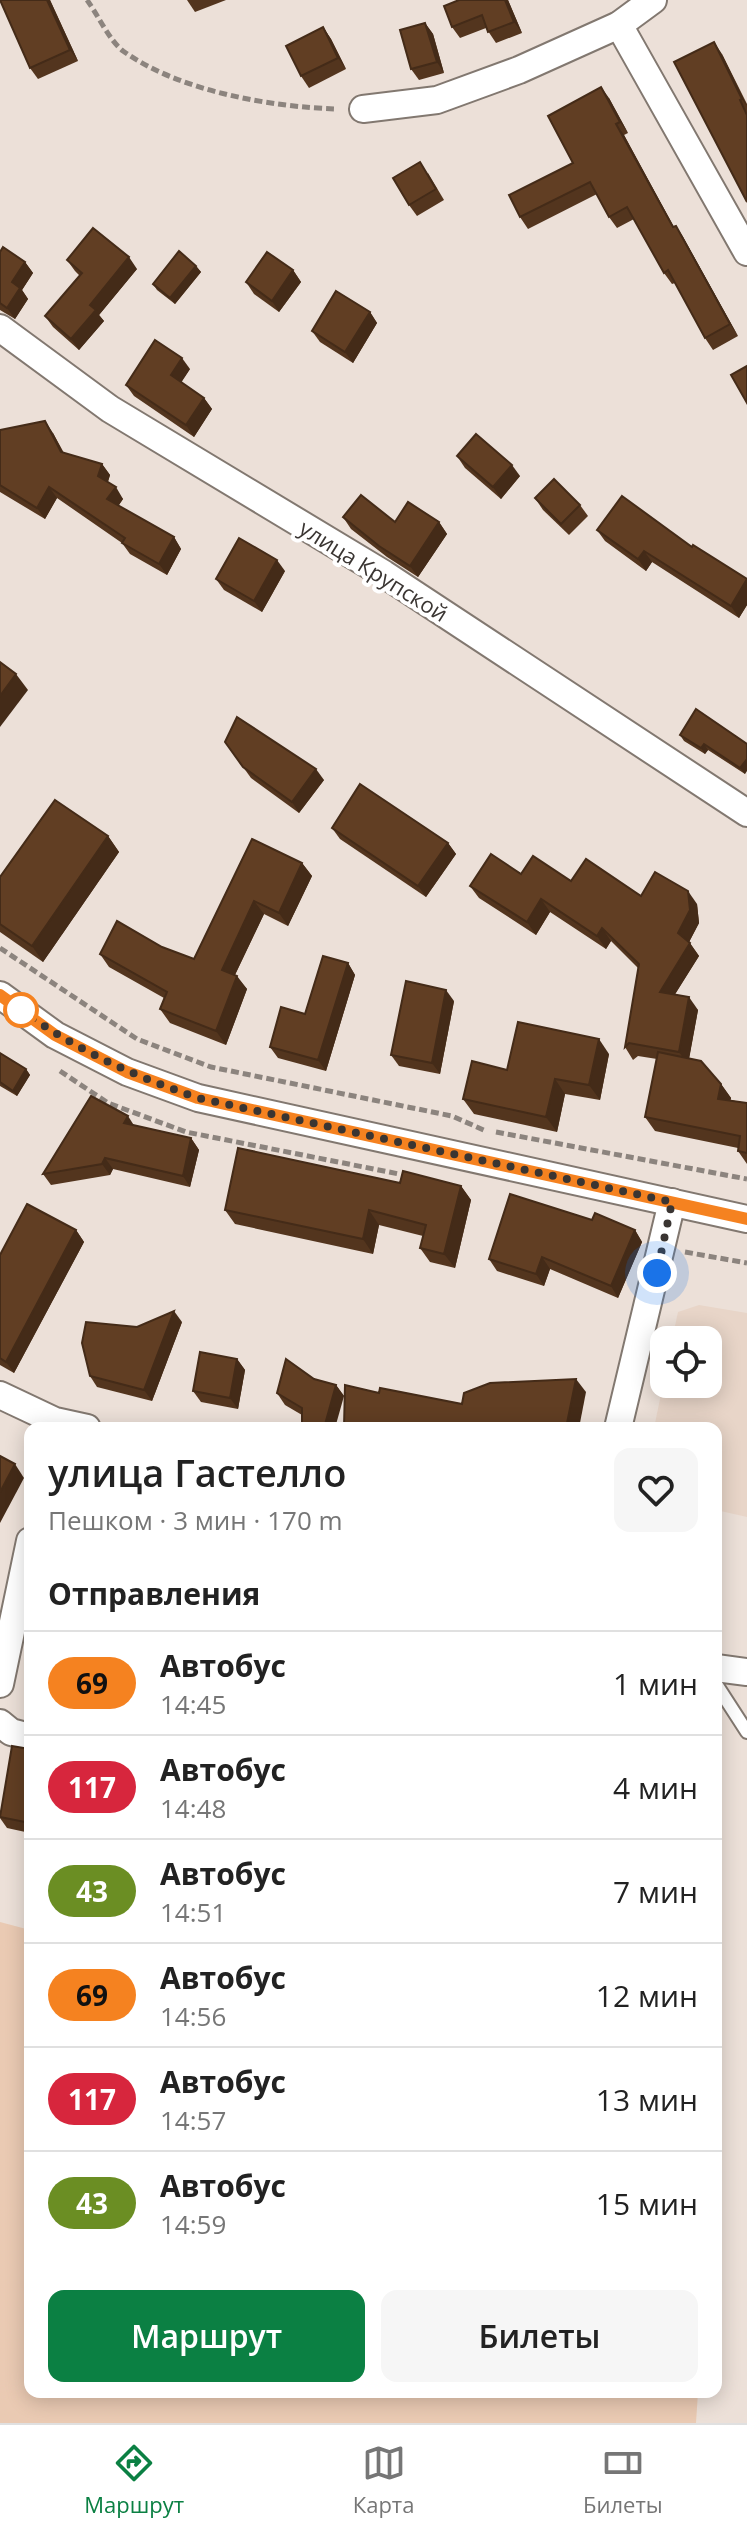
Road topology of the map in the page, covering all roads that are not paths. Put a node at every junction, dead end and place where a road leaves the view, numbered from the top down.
1 (653, 0) edge
2 (619, 25) junction
3 (363, 109) road end
4 (747, 252) edge
5 (0, 328) edge
6 (747, 813) edge
7 (0, 995) edge
8 (672, 1202) junction
9 (747, 1219) edge
10 (0, 1395) edge
11 (49, 1422) edge
12 (619, 1422) edge
13 (24, 1570) edge
14 (722, 1669) edge
15 (747, 1672) edge
16 (0, 1684) edge
17 (722, 1693) edge
18 (0, 1723) edge
19 (747, 1732) edge
20 (24, 1735) edge

1 - 2 street
2 - 3 street
2 - 4 street
5 - 6 street, улица Крупской
7 - 8 street
8 - 9 street
8 - 12 street
10 - 11 street
13 - 16 street
14 - 15 street
17 - 19 lane
18 - 20 street

